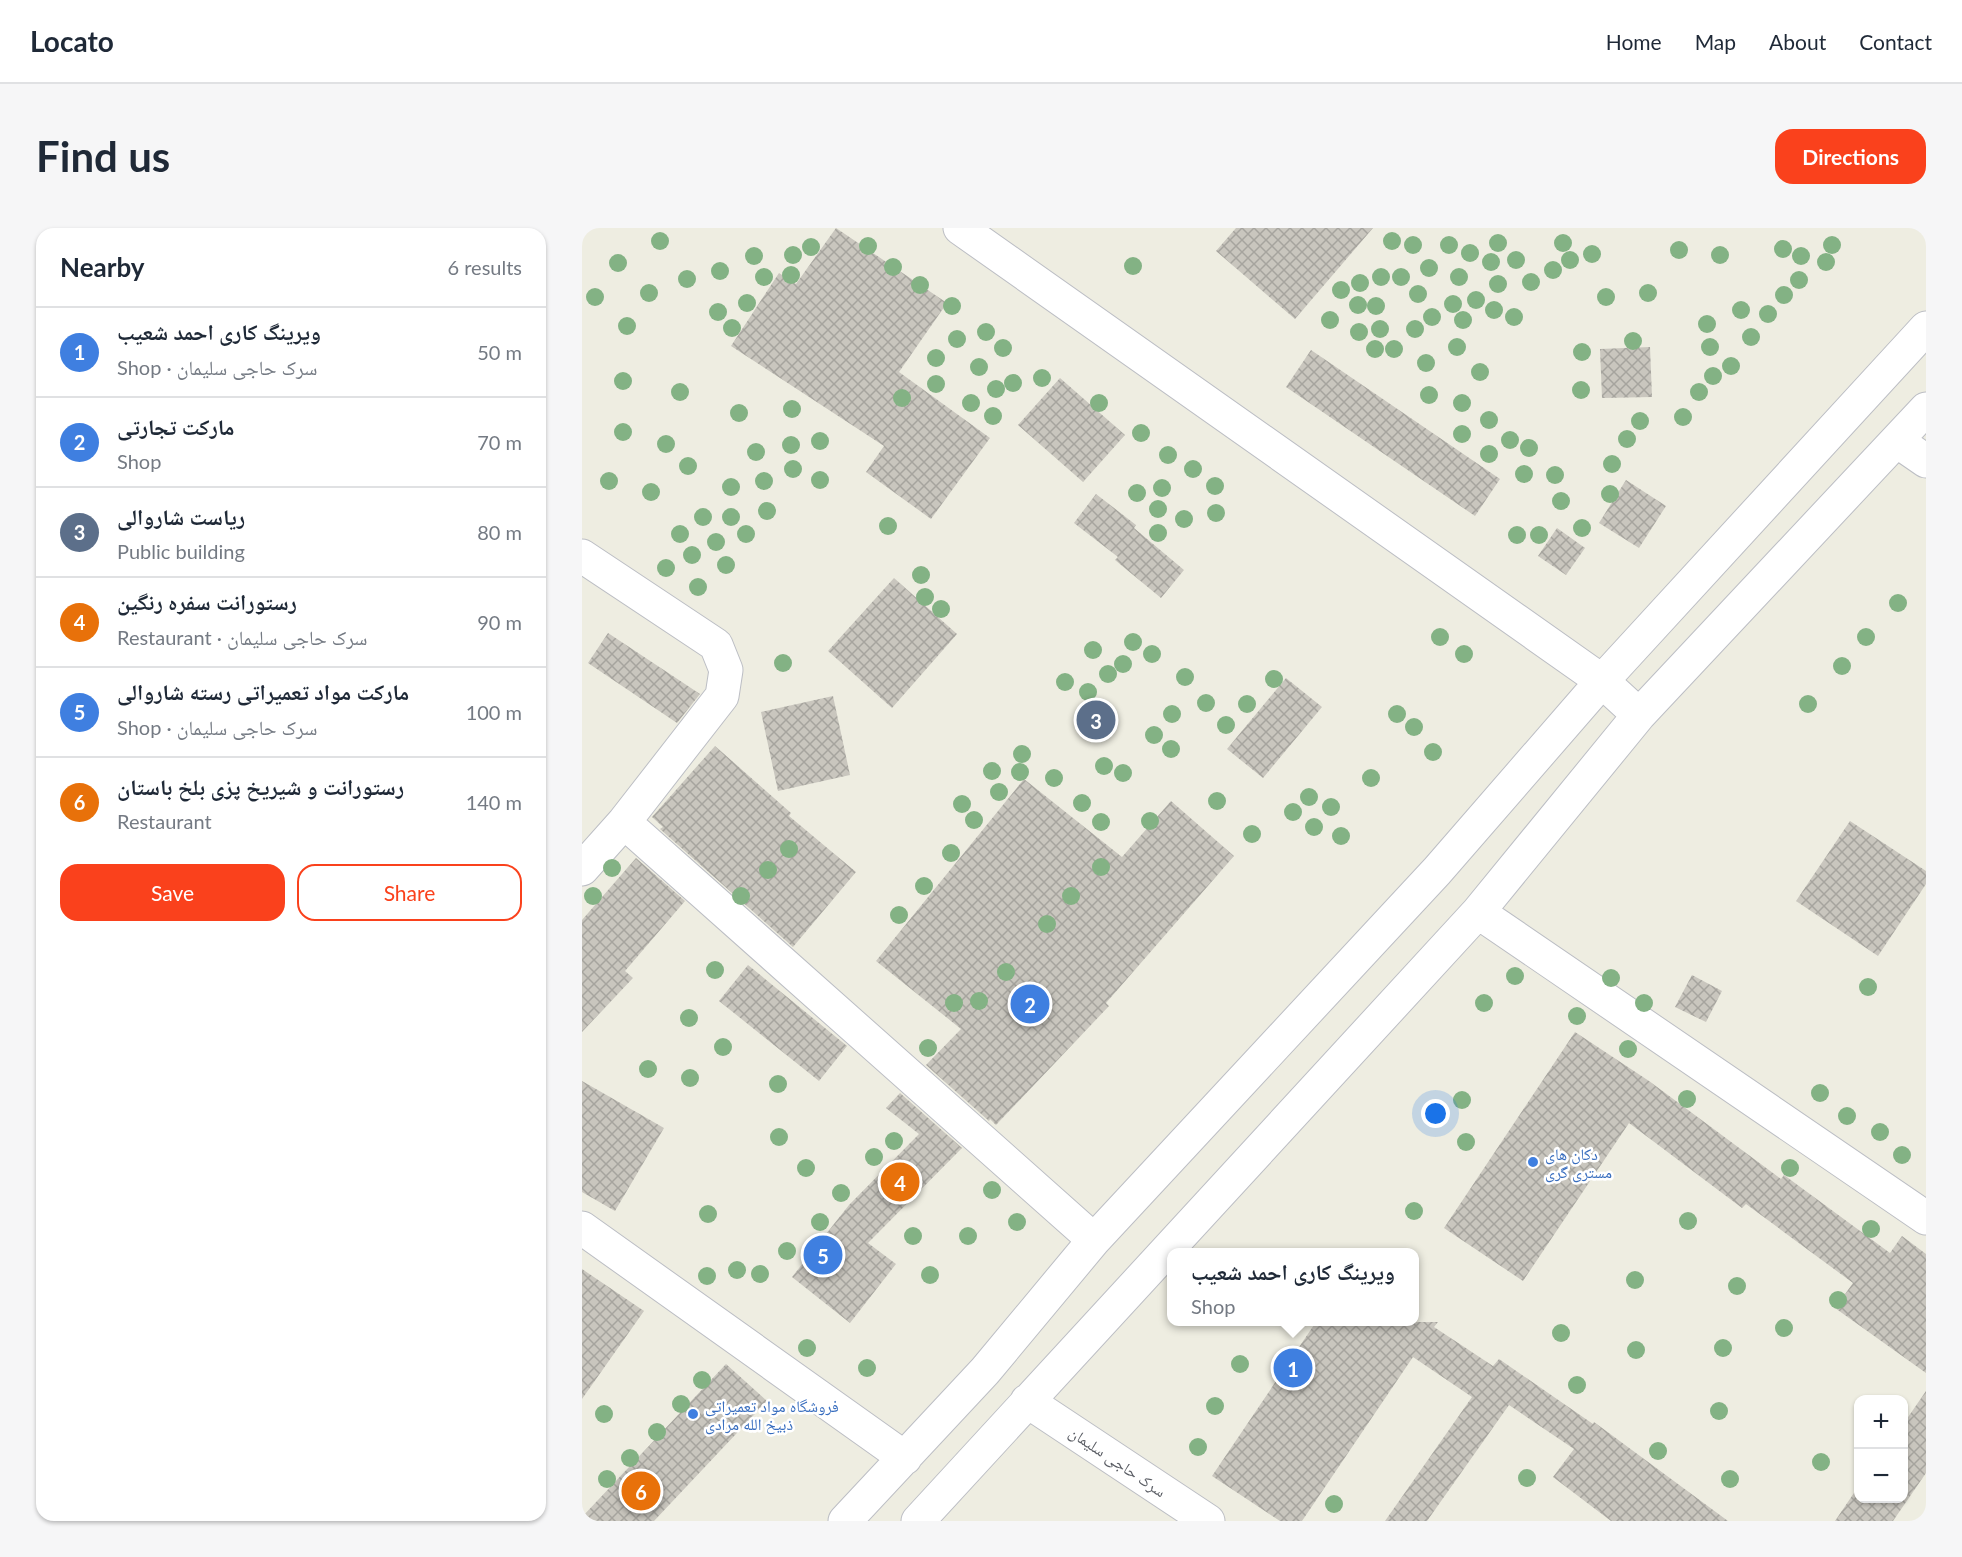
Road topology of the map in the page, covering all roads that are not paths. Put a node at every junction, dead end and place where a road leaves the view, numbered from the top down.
1 (960, 228) edge
2 (1926, 328) edge
3 (1926, 409) edge
4 (1897, 441) junction
5 (1926, 461) edge
6 (582, 556) edge
7 (1602, 681) junction
8 (1639, 715) junction
9 (624, 822) junction
10 (582, 869) edge
11 (1478, 912) junction
12 (1926, 1218) edge
13 (582, 1228) edge
14 (1094, 1239) junction
15 (1168, 1248) edge
16 (1167, 1249) edge
17 (1027, 1401) junction
18 (905, 1458) junction
19 (845, 1521) edge
20 (918, 1521) edge
21 (1209, 1521) edge

1 - 7 street
2 - 7 street
3 - 4 street
4 - 5 street
4 - 8 street
6 - 9 street
7 - 8 street
7 - 14 street
8 - 11 street
9 - 10 street
9 - 14 street
11 - 12 street
11 - 15 street
13 - 18 street
14 - 18 street
16 - 17 street
17 - 20 street
17 - 21 street, سرک حاجی سلیمان
18 - 19 street

